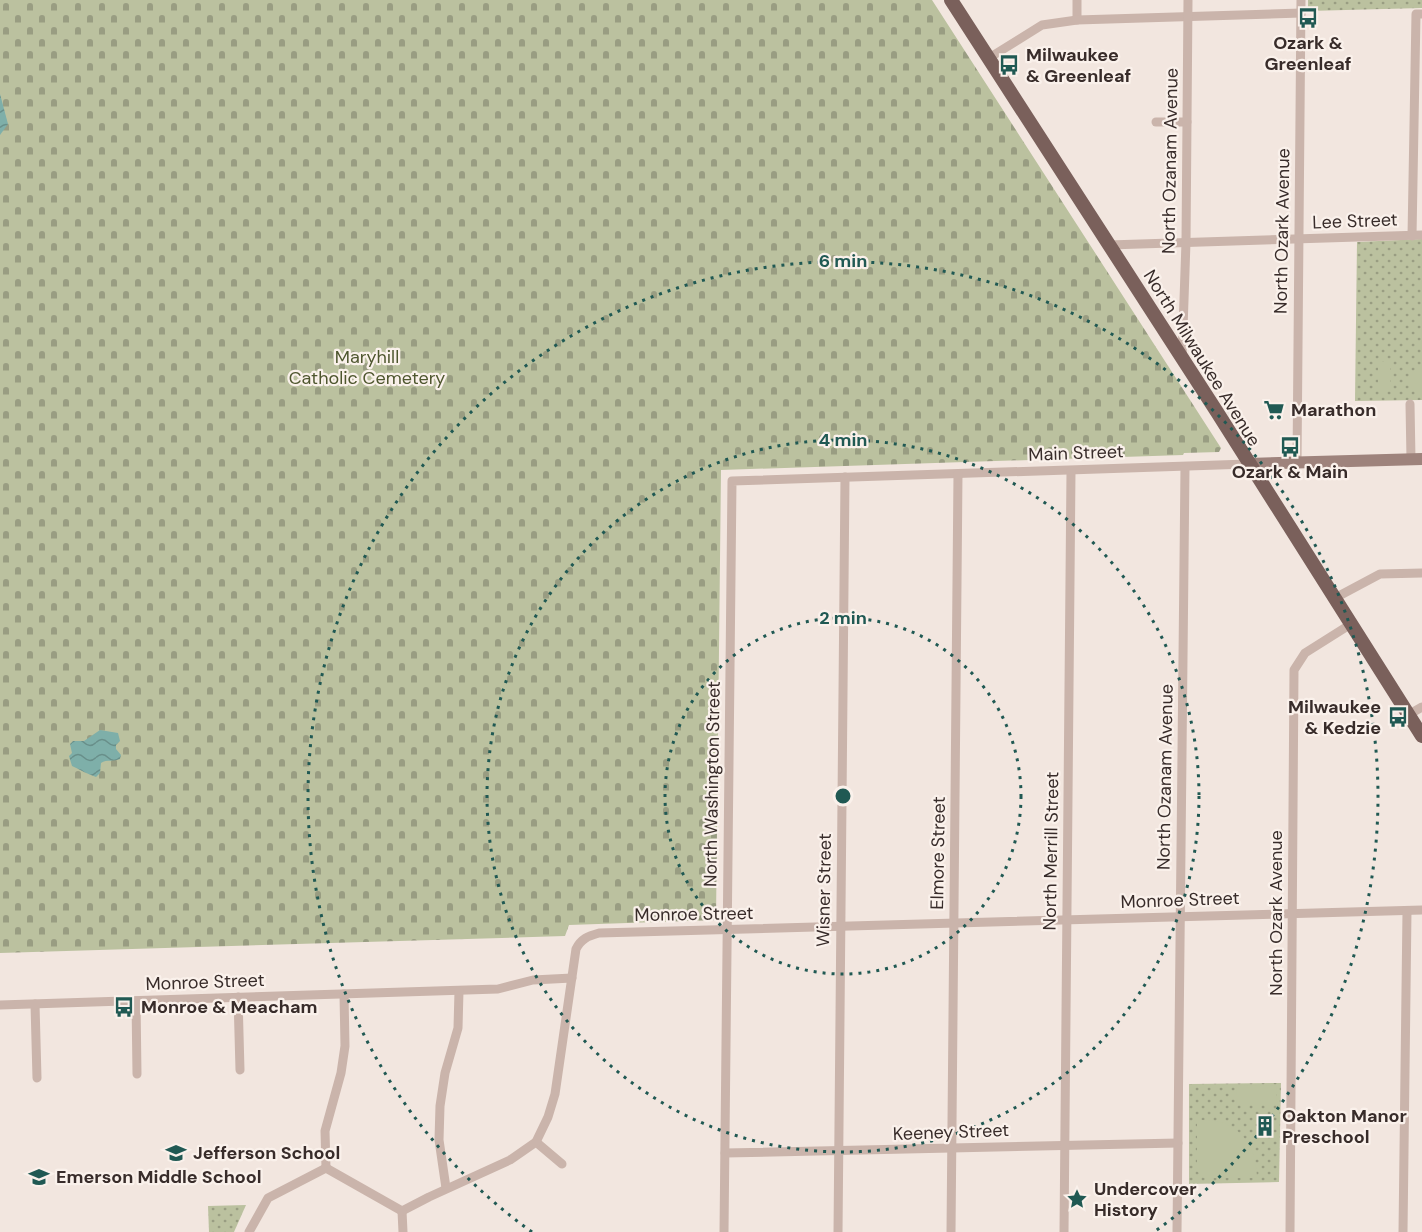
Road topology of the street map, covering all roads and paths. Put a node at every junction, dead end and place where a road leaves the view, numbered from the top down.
1 (951, 0) edge
2 (1077, 0) edge
3 (1188, 0) edge
4 (1301, 0) edge
5 (1300, 13) junction
6 (1419, 14) edge
7 (1188, 16) junction
8 (1077, 20) junction
9 (989, 58) junction
10 (1156, 122) dead end
11 (1187, 122) junction
12 (1417, 236) edge
13 (1299, 239) junction
14 (1186, 242) junction
15 (1109, 245) junction
16 (1182, 358) junction
17 (1410, 404) dead end
18 (1416, 459) edge
19 (1297, 462) junction
20 (1248, 464) junction
21 (1185, 467) junction
22 (1071, 471) junction
23 (958, 474) junction
24 (845, 477) junction
25 (732, 481) joint
26 (1422, 573) edge
27 (1335, 598) junction
28 (1351, 624) junction
29 (1422, 707) edge
30 (1408, 715) junction
31 (1422, 736) edge
32 (1422, 910) edge
33 (1407, 911) junction
34 (1292, 914) junction
35 (1180, 917) junction
36 (1067, 920) junction
37 (954, 924) junction
38 (840, 927) junction
39 (727, 930) junction
40 (572, 978) junction
41 (459, 991) junction
42 (344, 994) junction
43 (238, 997) junction
44 (136, 1000) junction
45 (35, 1004) junction
46 (0, 1005) edge
47 (240, 1070) dead end
48 (137, 1074) dead end
49 (37, 1078) dead end
50 (536, 1142) junction
51 (1178, 1143) junction
52 (1065, 1145) junction
53 (952, 1149) junction
54 (839, 1152) junction
55 (725, 1153) junction
56 (562, 1164) dead end
57 (326, 1168) junction
58 (446, 1188) junction
59 (402, 1212) junction
60 (249, 1232) edge
61 (402, 1232) edge
62 (724, 1232) edge
63 (838, 1232) edge
64 (951, 1232) edge
65 (1064, 1232) edge
66 (1177, 1232) edge
67 (1290, 1232) edge
68 (1403, 1232) edge

1 - 9 main road, North Milwaukee Avenue
2 - 8 street
3 - 7 street, North Ozanam Avenue
4 - 5 street, North Ozark Avenue
5 - 7 street
5 - 13 street, North Ozark Avenue
6 - 12 street
7 - 8 street
7 - 11 street, North Ozanam Avenue
8 - 9 street
9 - 15 main road, North Milwaukee Avenue
10 - 11 street
11 - 14 street, North Ozanam Avenue
12 - 13 street, Lee Street
13 - 14 street, Lee Street
13 - 19 street, North Ozark Avenue
14 - 15 street, Lee Street
14 - 16 street, North Ozanam Avenue
15 - 16 main road, North Milwaukee Avenue
16 - 20 main road, North Milwaukee Avenue
17 - 18 street
18 - 19 street, Main Street
19 - 20 street, Main Street
20 - 21 street, Main Street
20 - 27 main road, North Milwaukee Avenue
21 - 22 street, Main Street
21 - 35 street, North Ozanam Avenue
22 - 23 street, Main Street
22 - 36 street, North Merrill Street
23 - 24 street, Main Street
23 - 37 street, Elmore Street
24 - 25 street, Main Street
24 - 38 street, Wisner Street
25 - 39 street, North Washington Street
26 - 27 street
27 - 28 main road, North Milwaukee Avenue
28 - 30 main road, North Milwaukee Avenue
28 - 34 street, North Ozark Avenue
29 - 30 street
30 - 31 main road, North Milwaukee Avenue
32 - 33 street, Monroe Street
33 - 34 street, Monroe Street
33 - 68 street
34 - 35 street, Monroe Street
34 - 67 street, North Ozark Avenue
35 - 36 street, Monroe Street
35 - 51 street, North Ozanam Avenue
36 - 37 street, Monroe Street
36 - 52 street, North Merrill Street
37 - 38 street, Monroe Street
37 - 53 street, Elmore Street
38 - 39 street, Monroe Street
38 - 54 street, Wisner Street
39 - 40 street, Monroe Street
39 - 55 street, North Washington Street
40 - 41 street, Monroe Street
40 - 50 street
41 - 42 street, Monroe Street
41 - 58 street
42 - 43 street, Monroe Street
42 - 57 street
43 - 44 street, Monroe Street
43 - 47 street
44 - 45 street, Monroe Street
44 - 48 street
45 - 46 street, Monroe Street
45 - 49 street
50 - 56 street
50 - 58 street
51 - 52 street, Keeney Street
51 - 66 street, North Ozanam Avenue
52 - 53 street, Keeney Street
52 - 65 street, North Merrill Street
53 - 54 street, Keeney Street
53 - 64 street, Elmore Street
54 - 55 street, Keeney Street
54 - 63 street, Wisner Street
55 - 62 street, North Washington Street
57 - 59 street
57 - 60 street
58 - 59 street
59 - 61 street

